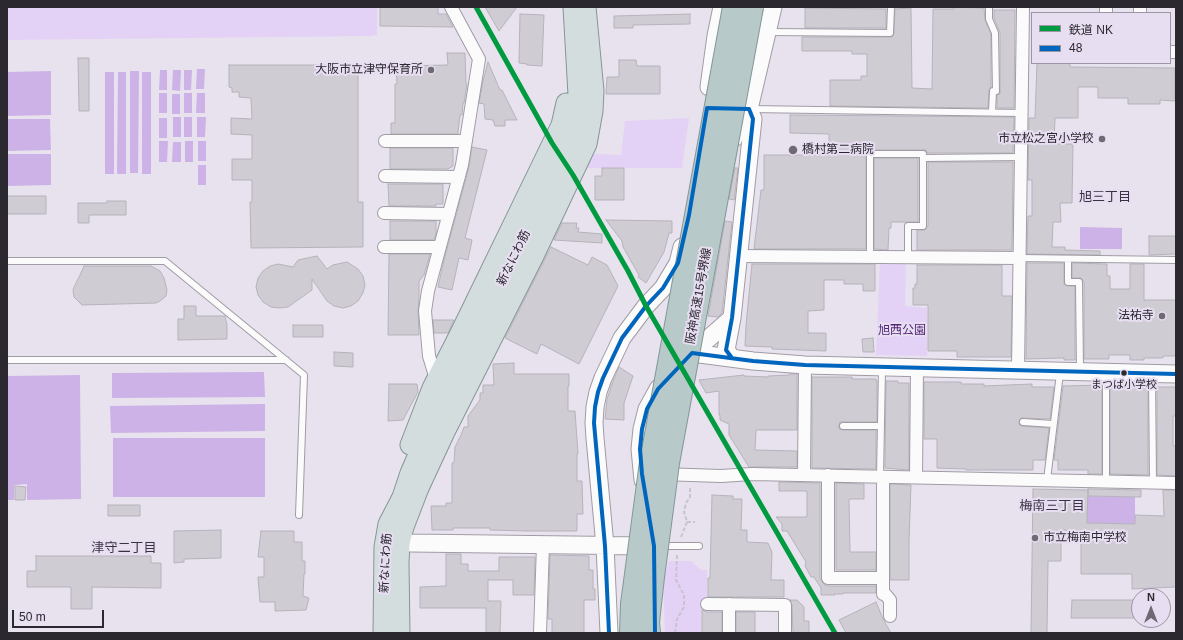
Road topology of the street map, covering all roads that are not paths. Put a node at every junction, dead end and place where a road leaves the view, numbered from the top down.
1 (451, 7) edge
2 (560, 7) edge
3 (573, 7) edge
4 (586, 7) edge
5 (722, 7) edge
6 (734, 7) edge
7 (752, 7) edge
8 (757, 7) edge
9 (773, 7) edge
10 (891, 7) edge
11 (989, 7) edge
12 (1023, 7) edge
13 (767, 32) junction
14 (1027, 51) edge
15 (707, 108) junction
16 (749, 109) junction
17 (992, 112) junction
18 (1022, 113) junction
19 (385, 141) dead end
20 (466, 141) junction
21 (1022, 156) junction
22 (923, 158) junction
23 (385, 176) dead end
24 (459, 177) junction
25 (719, 184) junction
26 (384, 213) dead end
27 (449, 214) junction
28 (384, 247) dead end
29 (440, 247) junction
30 (738, 256) junction
31 (870, 257) junction
32 (908, 257) junction
33 (1020, 258) junction
34 (1068, 259) junction
35 (1176, 260) edge
36 (7, 261) edge
37 (732, 318) junction
38 (692, 353) junction
39 (732, 358) junction
40 (7, 360) edge
41 (286, 360) junction
42 (805, 365) junction
43 (882, 367) junction
44 (917, 368) junction
45 (1018, 370) junction
46 (1060, 371) junction
47 (1080, 372) junction
48 (1106, 372) junction
49 (1152, 373) junction
50 (1176, 374) edge
51 (436, 378) junction
52 (1023, 422) dead end
53 (1053, 424) junction
54 (843, 426) dead end
55 (881, 426) junction
56 (642, 474) junction
57 (804, 475) junction
58 (828, 475) junction
59 (882, 477) junction
60 (916, 477) junction
61 (1046, 480) junction
62 (1106, 481) junction
63 (1153, 482) junction
64 (1176, 483) edge
65 (299, 515) dead end
66 (394, 534) junction
67 (543, 545) junction
68 (604, 546) junction
69 (654, 546) junction
70 (699, 546) dead end
71 (883, 578) junction
72 (707, 604) dead end
73 (729, 604) junction
74 (890, 616) dead end
75 (383, 633) edge
76 (400, 633) edge
77 (540, 633) edge
78 (609, 633) edge
79 (631, 633) edge
80 (649, 633) edge
81 (655, 633) edge
82 (729, 633) edge
83 (785, 633) edge

1 - 20 street
2 - 51 main road
3 - 66 main road, 新なにわ筋
4 - 66 main road
5 - 15 street
6 - 79 highway, 阪神高速15号堺線, bridge
7 - 25 highway, 阪神高速15号堺線, bridge
8 - 25 highway, bridge
9 - 13 street
10 - 13 lane
11 - 17 lane
12 - 14 street
13 - 16 street
14 - 18 street
15 - 16 street
15 - 68 street
16 - 17 lane
16 - 30 street
16 - 38 street
17 - 18 lane
18 - 21 street
19 - 20 street
20 - 24 street
21 - 22 lane
21 - 33 street
22 - 31 lane
22 - 32 lane
23 - 24 street
24 - 27 street
25 - 80 highway, 阪神高速15号堺線, bridge
26 - 27 street
27 - 29 street
28 - 29 street
29 - 51 street
30 - 31 street
30 - 37 street
31 - 32 street
32 - 33 street
33 - 34 lane
33 - 45 street
34 - 35 lane
34 - 47 lane
36 - 41 lane
37 - 38 street
37 - 39 street
38 - 39 street
38 - 56 street
39 - 42 street
40 - 41 lane
41 - 65 lane
42 - 43 street
42 - 57 street
43 - 44 street
43 - 55 lane
44 - 45 street
44 - 60 street
45 - 46 street
46 - 47 street
46 - 53 lane
47 - 48 street
48 - 49 street
48 - 62 lane
49 - 50 street
49 - 63 lane
51 - 66 main road
52 - 53 lane
53 - 61 lane
54 - 55 lane
55 - 59 lane
56 - 57 street
56 - 69 street
57 - 58 street
58 - 59 street
58 - 71 street
59 - 60 street
59 - 71 street
60 - 61 street
61 - 62 street
62 - 63 street
63 - 64 street
66 - 67 street
66 - 75 main road, 新なにわ筋
66 - 76 main road, 新なにわ筋
67 - 68 street
67 - 77 street
68 - 69 street
68 - 78 street
69 - 70 lane
69 - 81 street
71 - 74 street
72 - 73 street
73 - 82 street
73 - 83 street

